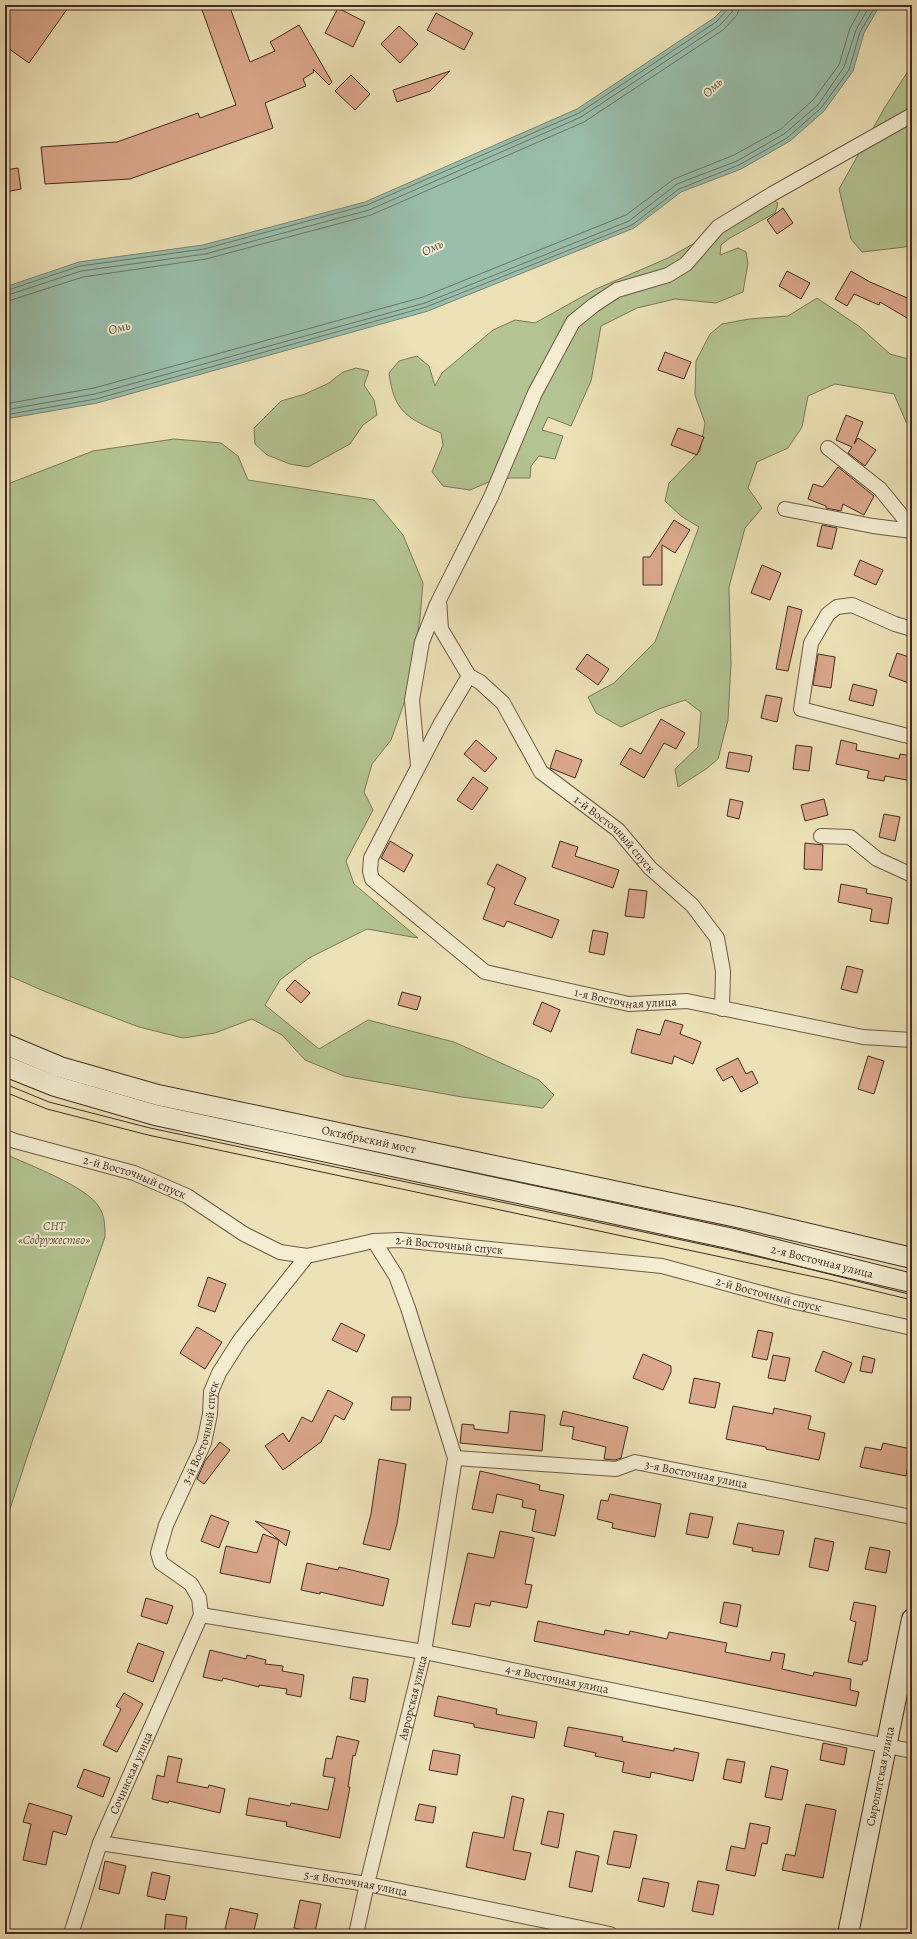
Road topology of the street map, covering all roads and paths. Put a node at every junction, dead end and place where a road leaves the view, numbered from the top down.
1 (912, 115) edge
2 (828, 448) dead end
3 (785, 509) dead end
4 (912, 529) edge
5 (439, 600) junction
6 (912, 629) edge
7 (469, 676) junction
8 (912, 737) edge
9 (418, 766) junction
10 (821, 836) dead end
11 (912, 875) edge
12 (722, 1009) junction
13 (912, 1040) edge
14 (5, 1044) edge
15 (5, 1066) edge
16 (5, 1137) edge
17 (737, 1217) joint
18 (733, 1239) joint
19 (374, 1241) junction
20 (307, 1256) junction
21 (912, 1258) edge
22 (912, 1284) edge
23 (912, 1328) edge
24 (455, 1458) junction
25 (912, 1517) edge
26 (201, 1616) junction
27 (912, 1618) edge
28 (424, 1652) junction
29 (886, 1746) junction
30 (912, 1752) edge
31 (100, 1843) junction
32 (367, 1884) junction
33 (70, 1934) edge
34 (356, 1934) edge
35 (610, 1934) edge
36 (848, 1934) edge

1 - 5 street
2 - 4 street
3 - 4 street
5 - 7 street
5 - 9 street
6 - 8 street
7 - 9 street
7 - 12 street, 1-й Восточный спуск
9 - 12 street, 1-я Восточная улица
10 - 11 street
12 - 13 street, 1-я Восточная улица
14 - 17 main road, Октябрьский мост
15 - 18 main road, Октябрьский мост
16 - 20 street, 2-й Восточный спуск
17 - 21 main road, 2-я Восточная улица
18 - 22 main road, 2-я Восточная улица
19 - 20 street, 2-й Восточный спуск
19 - 23 street, 2-й Восточный спуск
19 - 24 street
20 - 26 street, 3-й Восточный спуск
24 - 25 street, 3-я Восточная улица
24 - 28 street, Аврорская улица
26 - 28 street, 4-я Восточная улица
26 - 31 street, Сочинская улица
27 - 29 main road, Сыропятская улица
28 - 29 street, 4-я Восточная улица
28 - 32 street, Аврорская улица
29 - 30 street, 4-я Восточная улица
29 - 36 main road, Сыропятская улица
31 - 32 street, 5-я Восточная улица
31 - 33 street, Сочинская улица
32 - 34 street, Аврорская улица
32 - 35 street, 5-я Восточная улица

